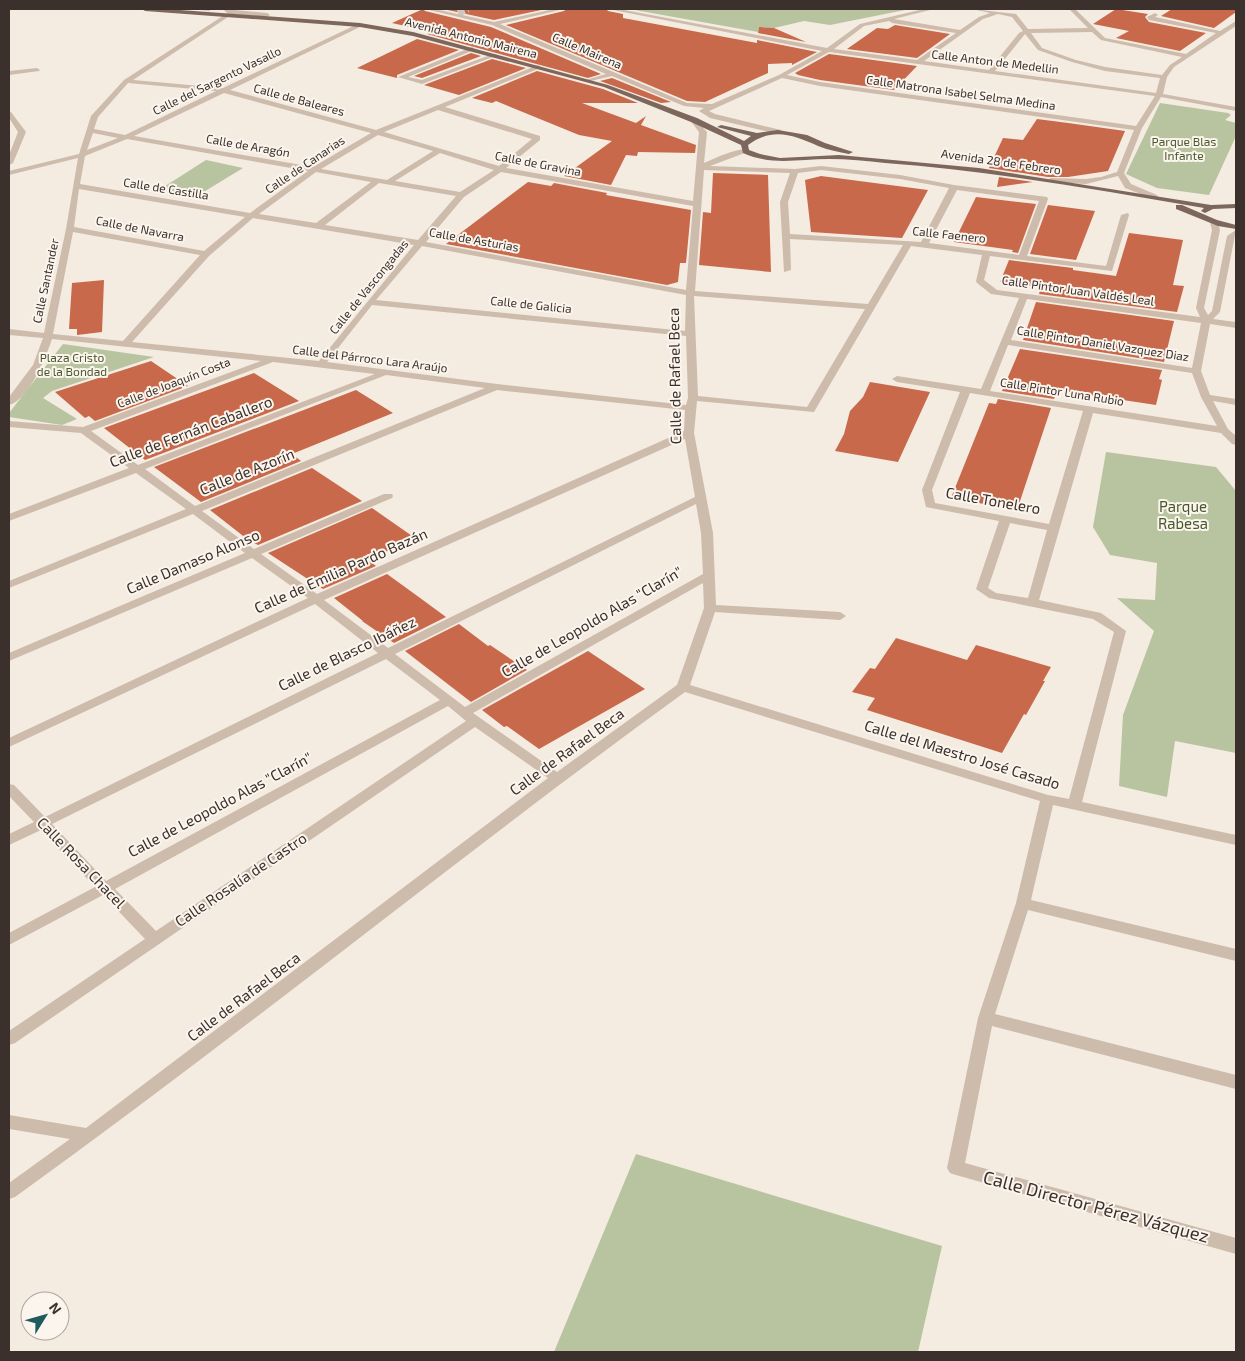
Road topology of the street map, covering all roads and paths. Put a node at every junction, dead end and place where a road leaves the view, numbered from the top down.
1 (145, 9) edge
2 (195, 9) edge
3 (206, 9) edge
4 (428, 9) edge
5 (562, 9) edge
6 (611, 9) edge
7 (931, 9) edge
8 (975, 9) edge
9 (1008, 9) edge
10 (1072, 9) edge
11 (226, 12) edge
12 (998, 12) junction
13 (267, 15) dead end
14 (1155, 15) dead end
15 (884, 19) junction
16 (494, 24) junction
17 (1236, 24) edge
18 (360, 25) junction
19 (1094, 30) junction
20 (1027, 31) junction
21 (961, 32) junction
22 (1223, 33) junction
23 (472, 49) junction
24 (828, 50) junction
25 (495, 55) junction
26 (1188, 56) junction
27 (917, 63) junction
28 (538, 66) junction
29 (37, 70) dead end
30 (1068, 72) junction
31 (9, 73) edge
32 (990, 73) junction
33 (614, 74) junction
34 (781, 76) junction
35 (1164, 78) junction
36 (126, 81) junction
37 (588, 81) junction
38 (222, 90) junction
39 (1159, 95) junction
40 (711, 106) junction
41 (437, 107) junction
42 (1236, 109) edge
43 (9, 113) edge
44 (694, 120) junction
45 (1138, 128) junction
46 (90, 131) junction
47 (377, 132) junction
48 (778, 132) junction
49 (757, 135) junction
50 (126, 137) junction
51 (822, 145) junction
52 (745, 148) junction
53 (439, 151) junction
54 (82, 155) junction
55 (810, 158) junction
56 (883, 159) junction
57 (9, 162) edge
58 (700, 168) junction
59 (315, 169) junction
60 (500, 169) junction
61 (795, 171) junction
62 (9, 173) edge
63 (1120, 173) junction
64 (378, 180) junction
65 (1051, 180) junction
66 (389, 182) junction
67 (76, 186) junction
68 (954, 187) junction
69 (1116, 191) junction
70 (461, 195) junction
71 (1154, 197) junction
72 (698, 204) junction
73 (1236, 206) edge
74 (1211, 207) junction
75 (1125, 214) dead end
76 (252, 215) junction
77 (1206, 217) junction
78 (1214, 222) junction
79 (318, 226) junction
80 (1236, 227) edge
81 (70, 229) junction
82 (1236, 232) edge
83 (786, 236) junction
84 (419, 243) junction
85 (908, 243) junction
86 (924, 245) junction
87 (987, 252) junction
88 (206, 254) junction
89 (1022, 257) junction
90 (787, 270) dead end
91 (690, 292) junction
92 (1024, 296) junction
93 (370, 302) junction
94 (870, 307) junction
95 (1206, 321) junction
96 (1236, 326) edge
97 (9, 332) edge
98 (690, 334) junction
99 (48, 337) junction
100 (1006, 342) junction
101 (126, 343) junction
102 (272, 360) junction
103 (321, 364) junction
104 (1196, 370) junction
105 (384, 374) junction
106 (897, 379) dead end
107 (497, 387) junction
108 (966, 390) junction
109 (984, 393) junction
110 (1206, 397) junction
111 (9, 402) edge
112 (1236, 402) edge
113 (692, 403) junction
114 (1089, 409) junction
115 (9, 424) edge
116 (84, 430) junction
117 (1224, 430) junction
118 (689, 433) junction
119 (1236, 442) edge
120 (137, 470) junction
121 (388, 496) dead end
122 (701, 498) junction
123 (194, 510) junction
124 (9, 518) edge
125 (1006, 518) junction
126 (1053, 528) junction
127 (252, 554) junction
128 (709, 575) junction
129 (9, 586) edge
130 (316, 599) junction
131 (1033, 602) junction
132 (710, 608) junction
133 (840, 616) dead end
134 (386, 653) junction
135 (9, 656) edge
136 (683, 687) junction
137 (448, 701) junction
138 (470, 717) junction
139 (9, 743) edge
140 (557, 778) junction
141 (9, 788) edge
142 (1047, 799) junction
143 (1074, 805) junction
144 (44, 823) junction
145 (9, 840) edge
146 (1236, 840) edge
147 (103, 887) junction
148 (1023, 903) junction
149 (154, 939) junction
150 (9, 940) edge
151 (1236, 955) edge
152 (986, 1018) junction
153 (9, 1039) edge
154 (1236, 1082) edge
155 (9, 1122) edge
156 (89, 1136) junction
157 (9, 1192) edge
158 (1236, 1246) edge

1 - 11 main road, Avenida Antonio Mairena
2 - 3 street
4 - 16 street, Calle Mairena
5 - 16 street
6 - 24 street, Calle Anton de Medellin
7 - 15 street
8 - 12 street
9 - 12 street
10 - 19 street
11 - 13 street
11 - 18 main road, Avenida Antonio Mairena
11 - 36 street, Calle Santander
12 - 20 street
12 - 21 street
14 - 22 street
15 - 21 street
15 - 24 street
16 - 33 street, Calle Mairena
17 - 22 street
18 - 23 main road, Avenida Antonio Mairena
18 - 38 street, Calle del Sargento Vasallo
19 - 20 street
19 - 26 street
20 - 30 street
20 - 32 street
21 - 27 street
22 - 26 street
23 - 25 main road, Avenida Antonio Mairena
23 - 25 street
24 - 27 street, Calle Anton de Medellin
24 - 34 street
25 - 28 main road, Avenida Antonio Mairena
26 - 35 street
27 - 32 street, Calle Anton de Medellin
28 - 37 main road, Avenida Antonio Mairena
28 - 41 street, Calle de Canarias
29 - 31 street
30 - 32 street, Calle Anton de Medellin
30 - 35 street
30 - 39 street, Calle Anton de Medellin
33 - 37 street
33 - 40 street, Calle Mairena
34 - 40 street
34 - 45 street, Calle Matrona Isabel Selma Medina
35 - 39 street
36 - 38 street, Calle de Baleares
36 - 46 street, Calle Santander
37 - 44 main road, Avenida Antonio Mairena
38 - 47 street, Calle de Baleares
38 - 50 street, Calle del Sargento Vasallo
39 - 42 street, Calle Anton de Medellin
39 - 45 street
40 - 48 street
41 - 47 street, Calle de Canarias
41 - 60 street, Calle de Vascongadas
43 - 57 street
44 - 49 main road
44 - 52 main road
44 - 58 street, Calle de Rafael Beca
45 - 63 street
46 - 50 street, Calle de Aragón
46 - 54 street, Calle Santander
47 - 53 street, Calle de Gravina
47 - 59 street, Calle de Canarias
48 - 49 main road, Avenida 28 de Febrero
48 - 51 main road, Avenida 28 de Febrero
49 - 52 main road
50 - 54 street, Calle del Sargento Vasallo
50 - 59 street, Calle de Aragón
51 - 55 main road
51 - 56 main road, Avenida 28 de Febrero
52 - 55 main road, Avenida 28 de Febrero
52 - 58 street
53 - 60 street, Calle de Gravina
53 - 66 street
54 - 62 street, Calle del Sargento Vasallo
54 - 67 street, Calle Santander
55 - 56 main road, Avenida 28 de Febrero
56 - 65 main road, Avenida 28 de Febrero
58 - 61 street
58 - 72 street, Calle de Rafael Beca
59 - 64 street, Calle de Aragón
59 - 76 street, Calle de Canarias
60 - 70 street, Calle de Vascongadas
60 - 72 street, Calle de Gravina
61 - 68 street
61 - 83 street
63 - 65 street
63 - 71 street
64 - 66 street, Calle de Aragón
64 - 79 street
65 - 69 main road, Avenida 28 de Febrero
66 - 70 street, Calle de Aragón
67 - 76 street, Calle de Castilla
67 - 81 street, Calle Santander
68 - 86 street
68 - 89 street
69 - 71 main road, Avenida 28 de Febrero
69 - 77 main road, Avenida 28 de Febrero
70 - 84 street, Calle de Vascongadas
71 - 74 main road, Avenida 28 de Febrero
72 - 91 street, Calle de Rafael Beca
73 - 74 main road, Avenida 28 de Febrero
74 - 77 main road
75 - 89 street, Calle Faenero
76 - 79 street, Calle de Asturias
76 - 88 street, Calle de Canarias
77 - 78 main road, Avenida 28 de Febrero
78 - 80 main road, Avenida 28 de Febrero
78 - 95 street
79 - 84 street, Calle de Asturias
81 - 88 street, Calle de Navarra
81 - 99 street, Calle Santander
82 - 95 street
83 - 85 street, Calle Faenero
83 - 90 street
84 - 91 street, Calle de Asturias
84 - 93 street, Calle de Vascongadas
85 - 86 street, Calle Faenero
85 - 94 street
86 - 87 street, Calle Faenero
87 - 89 street, Calle Faenero
87 - 92 street, Calle Pintor Juan Valdés Leal
88 - 101 street, Calle de Canarias
91 - 94 street, Calle de Asturias
91 - 98 street, Calle de Rafael Beca
92 - 95 street, Calle Pintor Juan Valdés Leal
92 - 100 street
93 - 98 street, Calle de Galicia
93 - 103 street, Calle de Vascongadas
94 - 113 street, Calle del Párroco Lara Araújo
95 - 96 street, Calle Pintor Juan Valdés Leal
95 - 104 street
97 - 99 street, Calle del Párroco Lara Araújo
98 - 113 street, Calle de Rafael Beca
99 - 101 street, Calle del Párroco Lara Araújo
99 - 111 street, Calle Santander
100 - 104 street, Calle Pintor Daniel Vazquez Diaz
100 - 109 street
101 - 102 street, Calle del Párroco Lara Araújo
102 - 103 street, Calle del Párroco Lara Araújo
102 - 116 street, Calle de Joaquín Costa
103 - 105 street, Calle del Párroco Lara Araújo
104 - 110 street
105 - 107 street, Calle del Párroco Lara Araújo
105 - 120 street, Calle de Fernán Caballero
106 - 108 street, Calle Pintor Luna Rubio
107 - 113 street, Calle del Párroco Lara Araújo
107 - 123 street, Calle de Azorín
108 - 109 street, Calle Pintor Luna Rubio
108 - 125 street, Calle Tonelero
109 - 114 street, Calle Pintor Luna Rubio
110 - 112 street
110 - 117 street
113 - 118 street, Calle de Rafael Beca
114 - 117 street, Calle Pintor Luna Rubio
114 - 126 street
115 - 116 street
116 - 120 street
117 - 119 street
118 - 122 street, Calle de Rafael Beca
118 - 130 street, Calle de Emilia Pardo Bazán
120 - 123 street
120 - 124 street, Calle de Fernán Caballero
121 - 127 street, Calle Damaso Alonso
122 - 128 street, Calle de Rafael Beca
122 - 134 street, Calle de Blasco Ibáñez
123 - 127 street
123 - 129 street, Calle de Azorín
125 - 126 street, Calle Tonelero
125 - 131 street
126 - 131 street
127 - 130 street
127 - 135 street, Calle Damaso Alonso
128 - 132 street, Calle de Rafael Beca
128 - 138 street, Calle de Leopoldo Alas "Clarín"
130 - 134 street
130 - 139 street, Calle de Emilia Pardo Bazán
131 - 143 street
132 - 133 street
132 - 136 street, Calle de Rafael Beca
134 - 137 street
134 - 144 street, Calle de Blasco Ibáñez
136 - 140 street, Calle de Rafael Beca
136 - 142 street, Calle del Maestro José Casado
137 - 138 street
137 - 147 street, Calle de Leopoldo Alas "Clarín"
138 - 140 street
138 - 149 street, Calle Rosalía de Castro
140 - 156 street, Calle de Rafael Beca
141 - 144 street, Calle Rosa Chacel
142 - 143 street, Calle del Maestro José Casado
142 - 148 street
143 - 146 street, Calle del Maestro José Casado
144 - 145 street, Calle de Blasco Ibáñez
144 - 147 street, Calle Rosa Chacel
147 - 149 street, Calle Rosa Chacel
147 - 150 street, Calle de Leopoldo Alas "Clarín"
148 - 151 street
148 - 152 street
149 - 153 street, Calle Rosalía de Castro
152 - 154 street
152 - 158 street, Calle Director Pérez Vázquez
155 - 156 street
156 - 157 street, Calle de Rafael Beca

